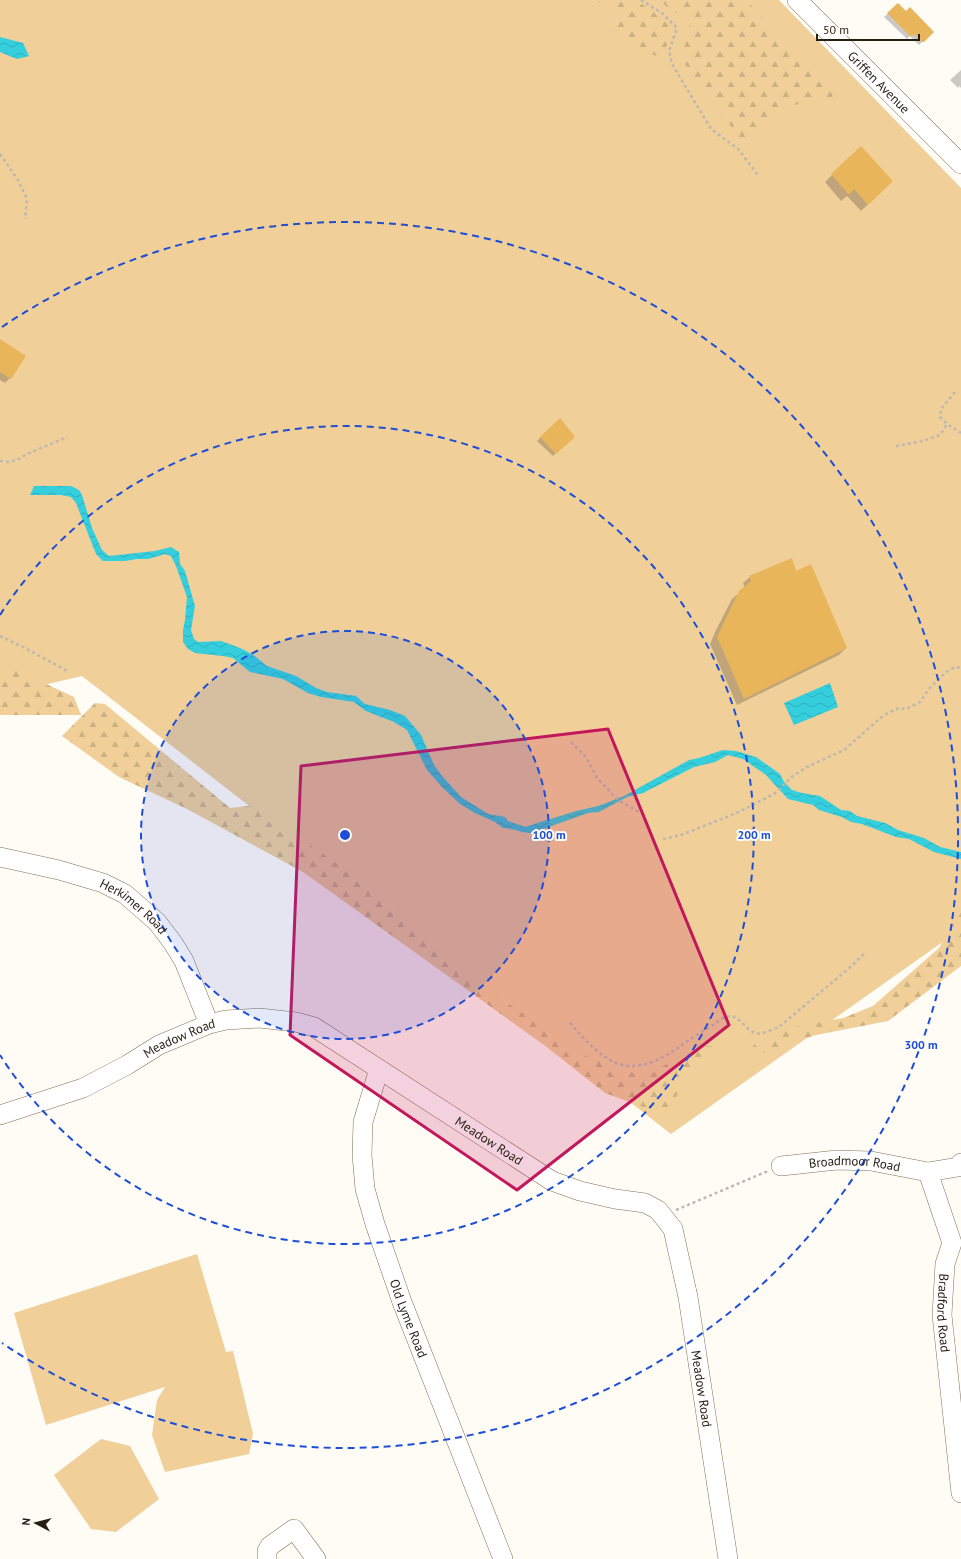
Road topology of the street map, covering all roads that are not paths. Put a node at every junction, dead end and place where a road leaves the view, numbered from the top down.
1 (797, 0) edge
2 (961, 164) edge
3 (0, 857) edge
4 (210, 1024) junction
5 (379, 1070) junction
6 (0, 1115) edge
7 (781, 1166) road end
8 (960, 1168) edge
9 (928, 1172) junction
10 (956, 1237) edge
11 (961, 1493) edge
12 (267, 1559) edge
13 (316, 1559) edge
14 (503, 1559) edge
15 (728, 1559) edge

1 - 2 street, Griffen Avenue
3 - 4 street, Herkimer Road
4 - 5 street, Meadow Road
4 - 6 street, Meadow Road
5 - 14 street, Old Lyme Road
5 - 15 street, Meadow Road
7 - 9 street, Broadmoor Road
8 - 9 street
9 - 10 street, Bradford Road
10 - 11 street, Bradford Road
12 - 13 street

